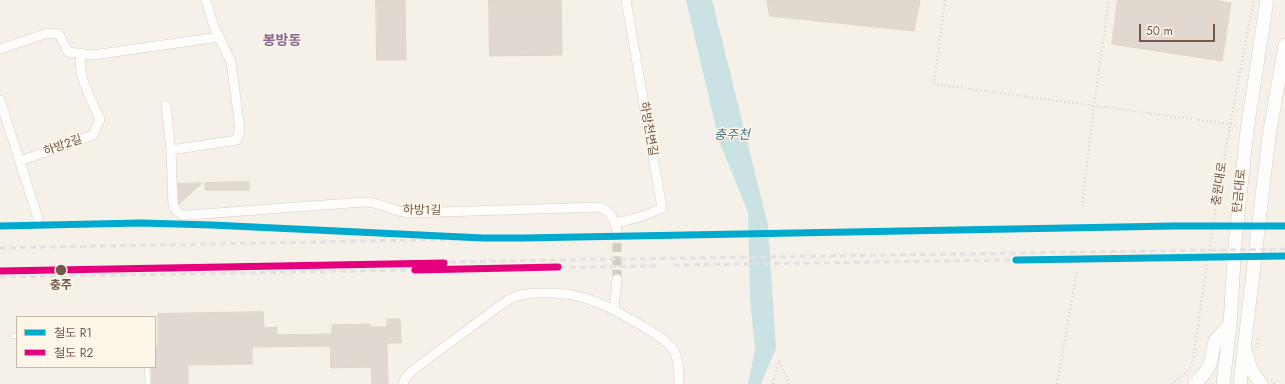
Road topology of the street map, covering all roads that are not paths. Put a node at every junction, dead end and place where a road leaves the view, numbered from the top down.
1 (206, 0) edge
2 (626, 0) edge
3 (1267, 0) edge
4 (219, 37) junction
5 (1285, 46) edge
6 (0, 49) edge
7 (81, 54) junction
8 (0, 100) edge
9 (166, 105) dead end
10 (171, 150) junction
11 (20, 161) junction
12 (38, 218) dead end
13 (615, 223) junction
14 (617, 233) tunnel mouth
15 (617, 279) tunnel mouth
16 (614, 310) junction
17 (1230, 324) junction
18 (1244, 345) junction
19 (147, 368) edge
20 (148, 384) edge
21 (403, 384) edge
22 (679, 384) edge
23 (1195, 384) edge
24 (1223, 384) edge
25 (1240, 384) edge
26 (1261, 384) edge

1 - 4 street
2 - 13 street, 하방천변길
3 - 17 main road, 탄금대로
4 - 7 street
4 - 10 street
5 - 18 main road, 탄금대로
6 - 7 street
7 - 11 street, 하방2길
8 - 11 street
9 - 10 street
10 - 13 street, 하방1길
11 - 12 street
13 - 14 street, 하방1길
15 - 16 street
16 - 21 street
16 - 22 street
17 - 23 main road
17 - 24 main road, 탄금대로
18 - 25 main road, 탄금대로
18 - 26 main road
19 - 20 lane

